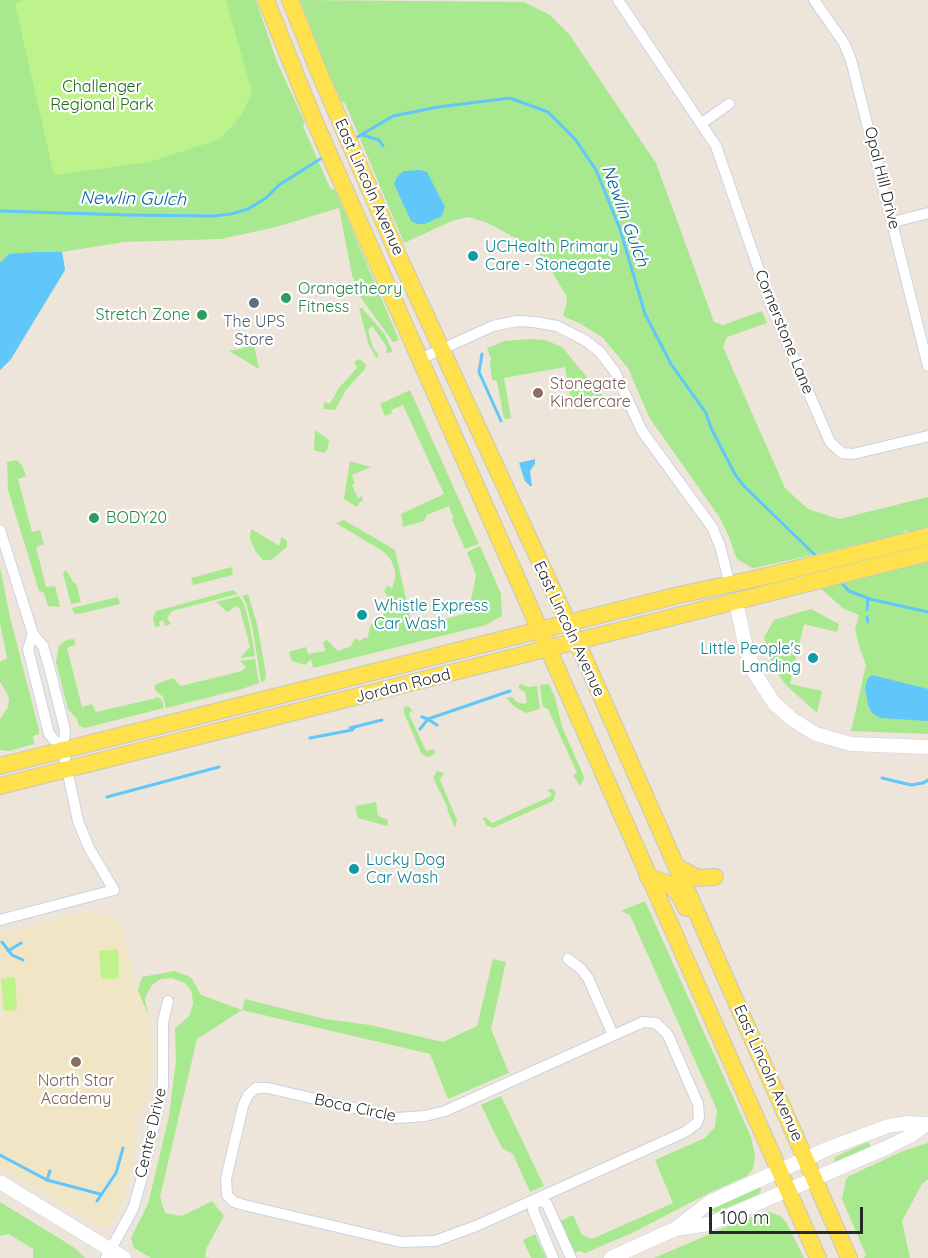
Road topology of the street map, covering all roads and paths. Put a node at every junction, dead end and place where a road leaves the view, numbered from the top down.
1 (266, 0) edge
2 (290, 0) edge
3 (619, 0) edge
4 (814, 0) edge
5 (729, 104) dead end
6 (702, 123) junction
7 (928, 213) edge
8 (893, 222) junction
9 (441, 350) junction
10 (420, 359) junction
11 (928, 366) edge
12 (928, 436) edge
13 (0, 530) edge
14 (928, 536) edge
15 (928, 553) edge
16 (763, 577) junction
17 (730, 585) junction
18 (736, 602) junction
19 (568, 624) junction
20 (540, 631) junction
21 (33, 634) junction
22 (576, 642) junction
23 (548, 649) junction
24 (928, 747) edge
25 (63, 750) junction
26 (0, 766) edge
27 (66, 769) junction
28 (0, 786) edge
29 (677, 867) junction
30 (648, 877) junction
31 (696, 910) junction
32 (0, 920) edge
33 (568, 959) dead end
34 (723, 973) junction
35 (168, 1001) dead end
36 (613, 1035) junction
37 (928, 1124) edge
38 (804, 1152) junction
39 (776, 1163) junction
40 (815, 1179) junction
41 (0, 1182) edge
42 (788, 1190) junction
43 (536, 1199) junction
44 (675, 1229) junction
45 (109, 1254) edge
46 (124, 1258) edge
47 (553, 1258) edge
48 (571, 1258) edge
49 (611, 1258) edge
50 (818, 1258) edge
51 (849, 1258) edge

1 - 10 main road, East Lincoln Avenue
2 - 9 main road, East Lincoln Avenue
3 - 6 street, Cornerstone Lane
4 - 8 street, Opal Hill Drive
5 - 6 street
6 - 12 street, Cornerstone Lane
7 - 8 street
8 - 11 street, Opal Hill Drive
9 - 10 street
9 - 17 street
9 - 19 main road, East Lincoln Avenue
10 - 20 main road, East Lincoln Avenue
13 - 21 street
14 - 16 main road, Jordan Road
15 - 18 main road, Jordan Road
16 - 17 main road, Jordan Road
16 - 18 main road
17 - 19 main road, Jordan Road
18 - 22 main road, Jordan Road
18 - 24 street
19 - 20 main road, Jordan Road
19 - 22 main road, East Lincoln Avenue
20 - 23 main road, East Lincoln Avenue
20 - 25 main road, Jordan Road
21 - 25 street
21 - 25 street
22 - 23 main road, Jordan Road
22 - 29 main road, East Lincoln Avenue
23 - 27 main road, Jordan Road
23 - 30 main road, East Lincoln Avenue
25 - 26 main road
25 - 27 street
27 - 28 main road, Jordan Road
27 - 32 street
29 - 31 main road, East Lincoln Avenue
29 - 31 main road
30 - 34 main road
30 - 39 main road, East Lincoln Avenue
31 - 34 main road, East Lincoln Avenue
33 - 36 street
34 - 38 main road, East Lincoln Avenue
35 - 45 street, Centre Drive
36 - 43 street, Boca Circle
36 - 43 street, Boca Circle
37 - 38 street
37 - 40 street
38 - 39 street
38 - 40 main road, East Lincoln Avenue
39 - 42 main road, East Lincoln Avenue
39 - 44 street
40 - 42 street
40 - 51 main road, East Lincoln Avenue
41 - 45 street
42 - 44 street
42 - 50 main road, East Lincoln Avenue
43 - 47 street
43 - 48 street
44 - 49 street
45 - 46 street

